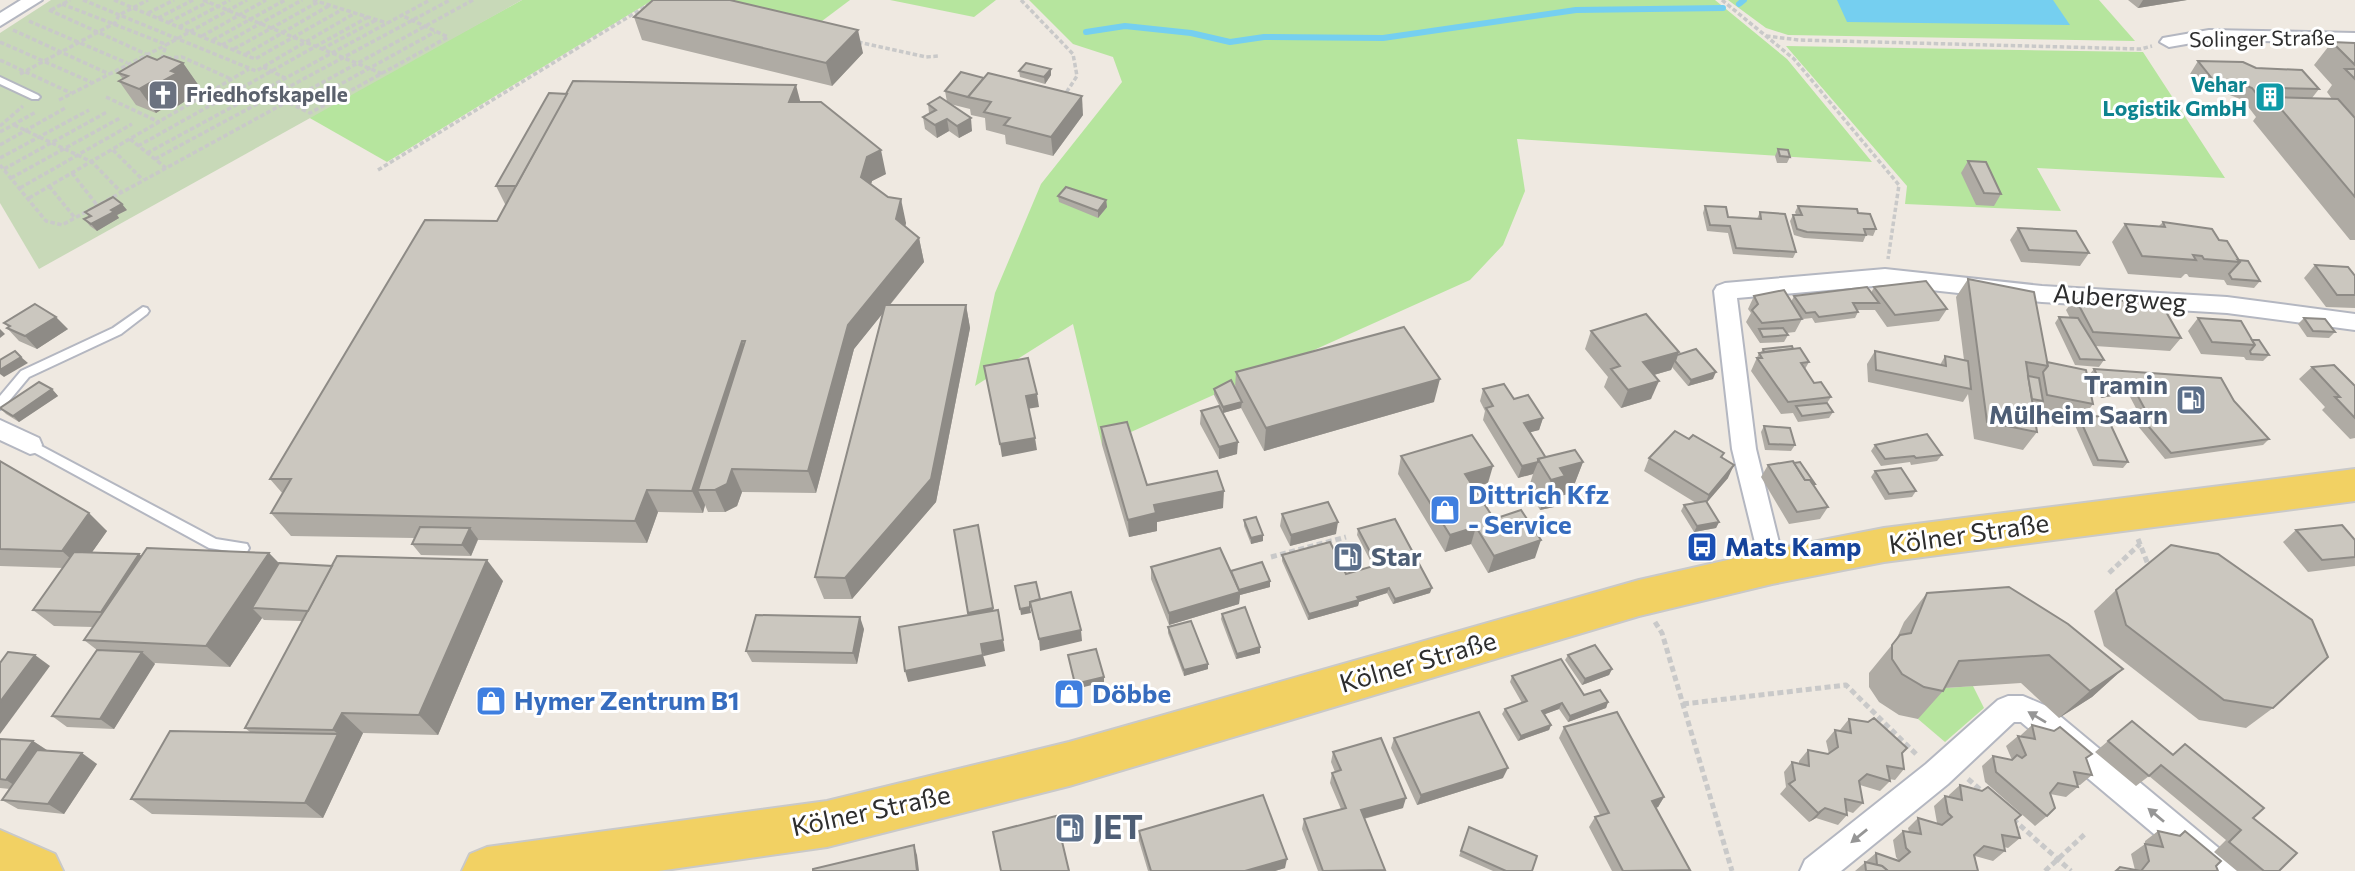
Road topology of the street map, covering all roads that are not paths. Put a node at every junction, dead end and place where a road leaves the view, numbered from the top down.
1 (33, 0) edge
2 (6, 26) edge
3 (2355, 38) edge
4 (2169, 42) road end
5 (3, 81) edge
6 (35, 97) road end
7 (143, 312) dead end
8 (2355, 322) edge
9 (0, 404) edge
10 (0, 429) edge
11 (30, 445) joint
12 (2355, 485) edge
13 (242, 548) dead end
14 (1773, 567) junction
15 (0, 854) edge
16 (38, 871) edge
17 (487, 871) edge
18 (1816, 871) edge
19 (2222, 871) edge

1 - 2 street
3 - 4 street, Solinger Straße
5 - 6 lane
7 - 9 lane
8 - 14 street, Aubergweg
10 - 11 street
11 - 13 lane
12 - 14 main road, Kölner Straße
14 - 17 main road, Kölner Straße
15 - 16 main road
19 -> 18 street

